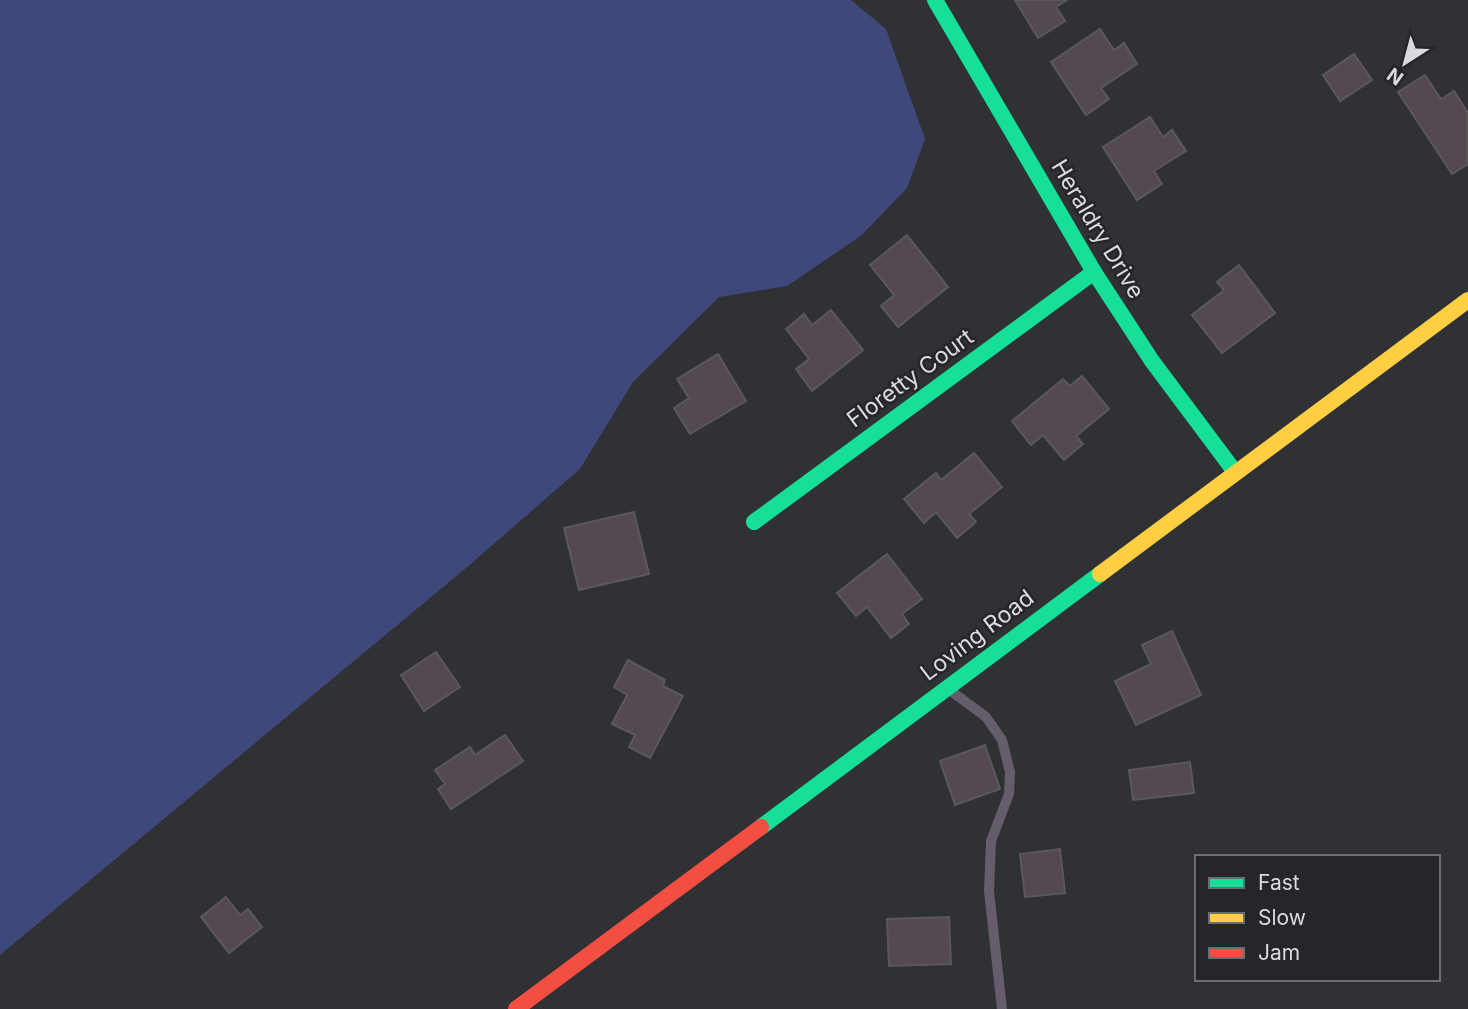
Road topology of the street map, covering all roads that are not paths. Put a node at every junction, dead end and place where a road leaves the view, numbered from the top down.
1 (935, 0) edge
2 (1094, 272) junction
3 (1468, 300) edge
4 (1235, 472) junction
5 (754, 522) dead end
6 (945, 687) junction
7 (516, 1009) edge
8 (1002, 1009) edge

1 - 2 street, Heraldry Drive
2 - 4 street, Heraldry Drive
2 - 5 street, Floretty Court
3 - 4 street, Loving Road
4 - 6 street, Loving Road
6 - 7 street, Loving Road
6 - 8 lane

